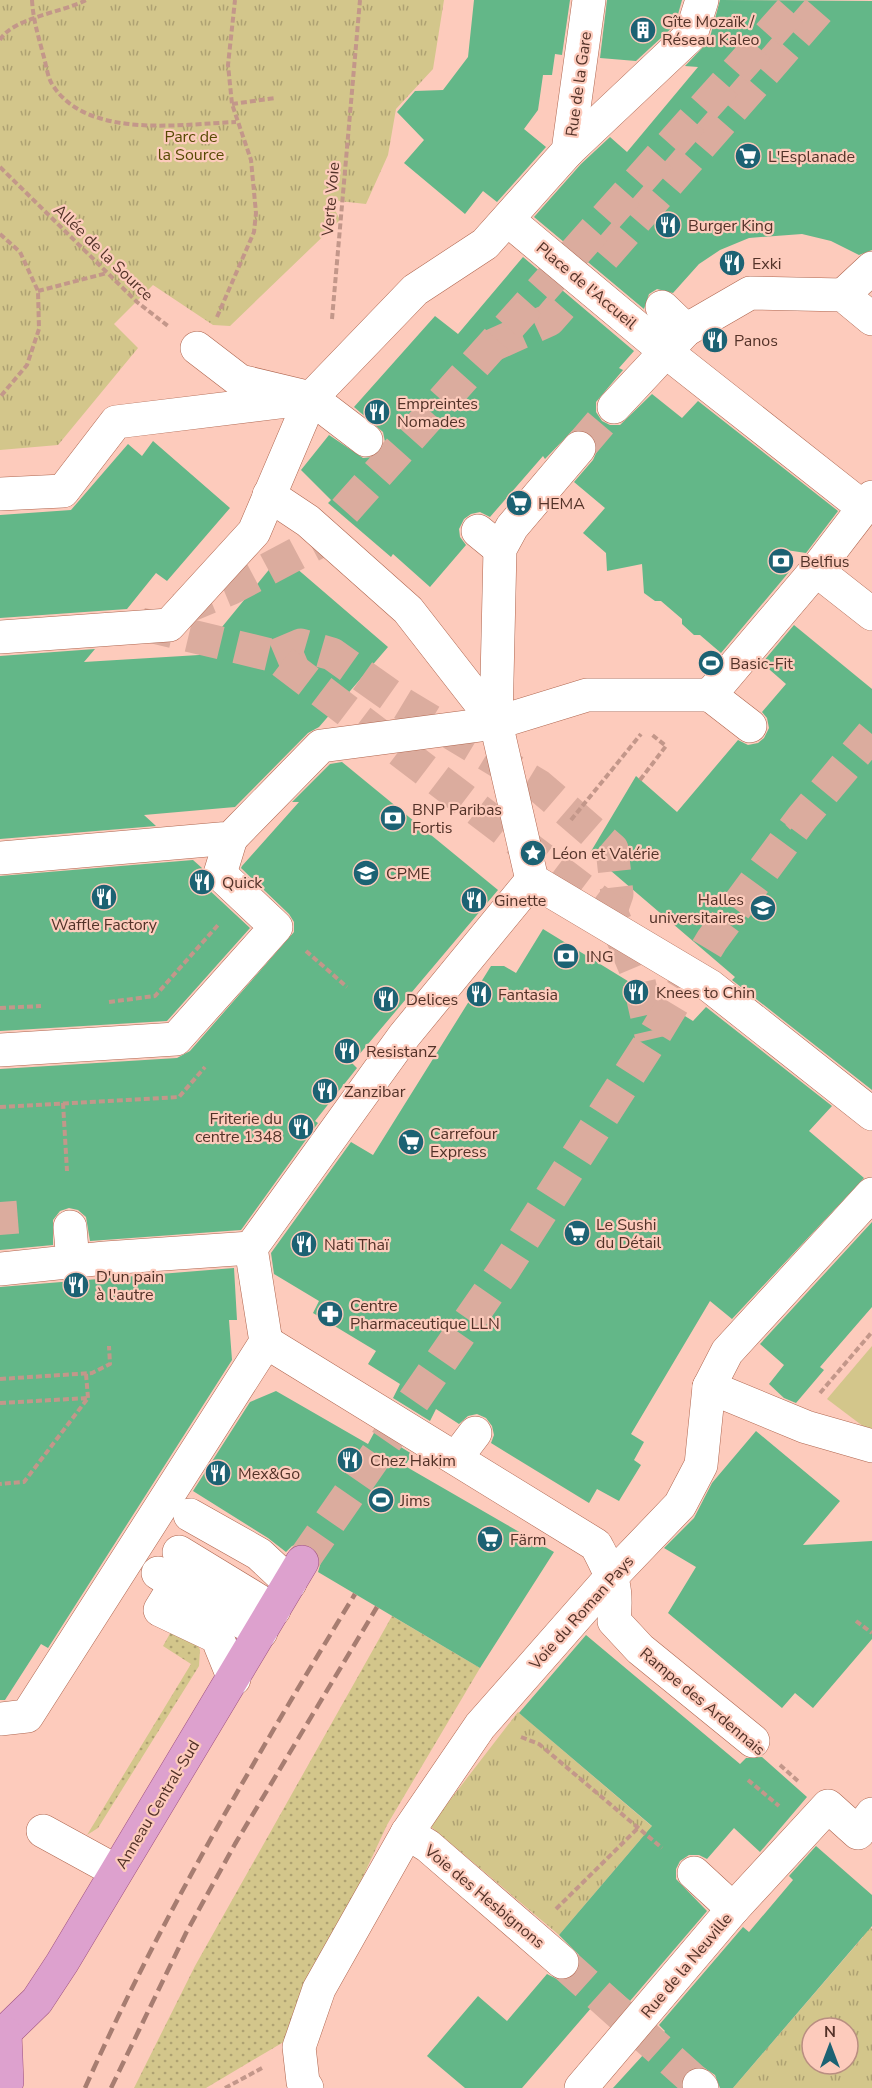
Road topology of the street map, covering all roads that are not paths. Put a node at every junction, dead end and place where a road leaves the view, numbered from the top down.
1 (589, 0) edge
2 (702, 0) edge
3 (568, 150) junction
4 (508, 220) junction
5 (872, 268) edge
6 (843, 295) junction
7 (662, 307) dead end
8 (872, 319) edge
9 (676, 340) junction
10 (197, 348) road end
11 (310, 398) junction
12 (614, 407) tunnel mouth
13 (366, 440) dead end
14 (579, 448) tunnel mouth
15 (0, 494) edge
16 (269, 495) junction
17 (868, 502) edge
18 (816, 570) junction
19 (872, 614) edge
20 (0, 637) edge
21 (710, 695) junction
22 (496, 723) junction
23 (750, 726) dead end
24 (231, 838) junction
25 (0, 858) edge
26 (532, 880) junction
27 (0, 1050) edge
28 (872, 1114) edge
29 (872, 1194) edge
30 (70, 1227) dead end
31 (251, 1248) junction
32 (2, 1259) edge
33 (73, 1262) junction
34 (266, 1342) junction
35 (709, 1387) junction
36 (872, 1446) edge
37 (190, 1515) dead end
38 (296, 1572) joint
39 (615, 1585) junction
40 (268, 1621) junction
41 (234, 1679) junction
42 (0, 1719) edge
43 (753, 1741) road end
44 (872, 1814) edge
45 (43, 1831) dead end
46 (407, 1833) junction
47 (116, 1871) junction
48 (694, 1873) dead end
49 (733, 1909) junction
50 (562, 1962) tunnel mouth
51 (2, 2035) edge
52 (4, 2088) edge
53 (308, 2088) edge
54 (581, 2088) edge

1 - 3 street, Rue de la Gare
2 - 3 street
3 - 4 street, Rue de la Gare
4 - 9 street, Place de l'Accueil
4 - 11 street, Rue de la Gare
5 - 6 street
6 - 8 street
6 - 9 street
7 - 9 street
9 - 12 street
9 - 17 street
10 - 11 street
11 - 13 street
11 - 15 street
11 - 16 street
14 - 22 street
16 - 20 street
16 - 22 street
17 - 18 street
18 - 19 street
18 - 21 street
21 - 22 street
21 - 23 street
22 - 24 street
22 - 26 street
24 - 25 street
24 - 27 street
26 - 28 street
26 - 31 street
29 - 35 street, Voie du Roman Pays
30 - 33 street
31 - 33 street
31 - 34 street
32 - 33 street
34 - 39 street
34 - 42 street
35 - 36 street
35 - 39 street, Voie du Roman Pays
37 - 38 street
38 - 40 main road, Anneau Central-Sud
39 - 43 street, Rampe des Ardennais
39 - 46 street, Voie du Roman Pays
40 - 41 main road, Anneau Central-Sud
40 - 41 street
41 - 47 main road, Anneau Central-Sud
44 - 49 street, Rue de la Neuville
45 - 47 street
46 - 50 street, Voie des Hesbignons
46 - 53 street, Voie du Roman Pays
47 - 51 main road, Anneau Central-Sud
48 - 49 street
49 - 54 street, Rue de la Neuville
51 - 52 main road

